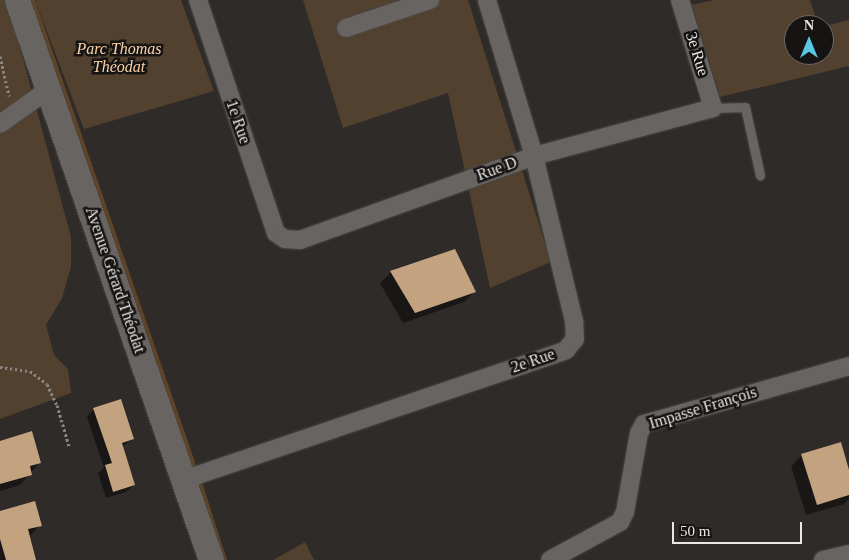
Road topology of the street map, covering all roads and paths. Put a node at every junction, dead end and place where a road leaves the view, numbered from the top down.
1 (18, 0) edge
2 (198, 0) edge
3 (430, 0) edge
4 (487, 0) edge
5 (680, 0) edge
6 (346, 28) dead end
7 (0, 56) edge
8 (49, 89) junction
9 (713, 108) junction
10 (2, 122) edge
11 (534, 156) junction
12 (760, 175) dead end
13 (285, 239) joint
14 (849, 366) edge
15 (0, 367) edge
16 (69, 446) dead end
17 (183, 480) junction
18 (849, 554) edge
19 (211, 560) edge
20 (550, 560) edge
21 (826, 560) edge

1 - 8 street, Avenue Gérard Théodat
2 - 13 street, 1e Rue
3 - 6 street
4 - 11 street, 2e Rue
5 - 9 street, 3e Rue
7 - 10 path
8 - 10 street
8 - 17 street, Avenue Gérard Théodat
9 - 11 street, Rue D
9 - 12 lane
11 - 13 street, Rue D
11 - 17 street, 2e Rue
14 - 20 street, Impasse François
15 - 16 path
17 - 19 street, Avenue Gérard Théodat
18 - 21 street

